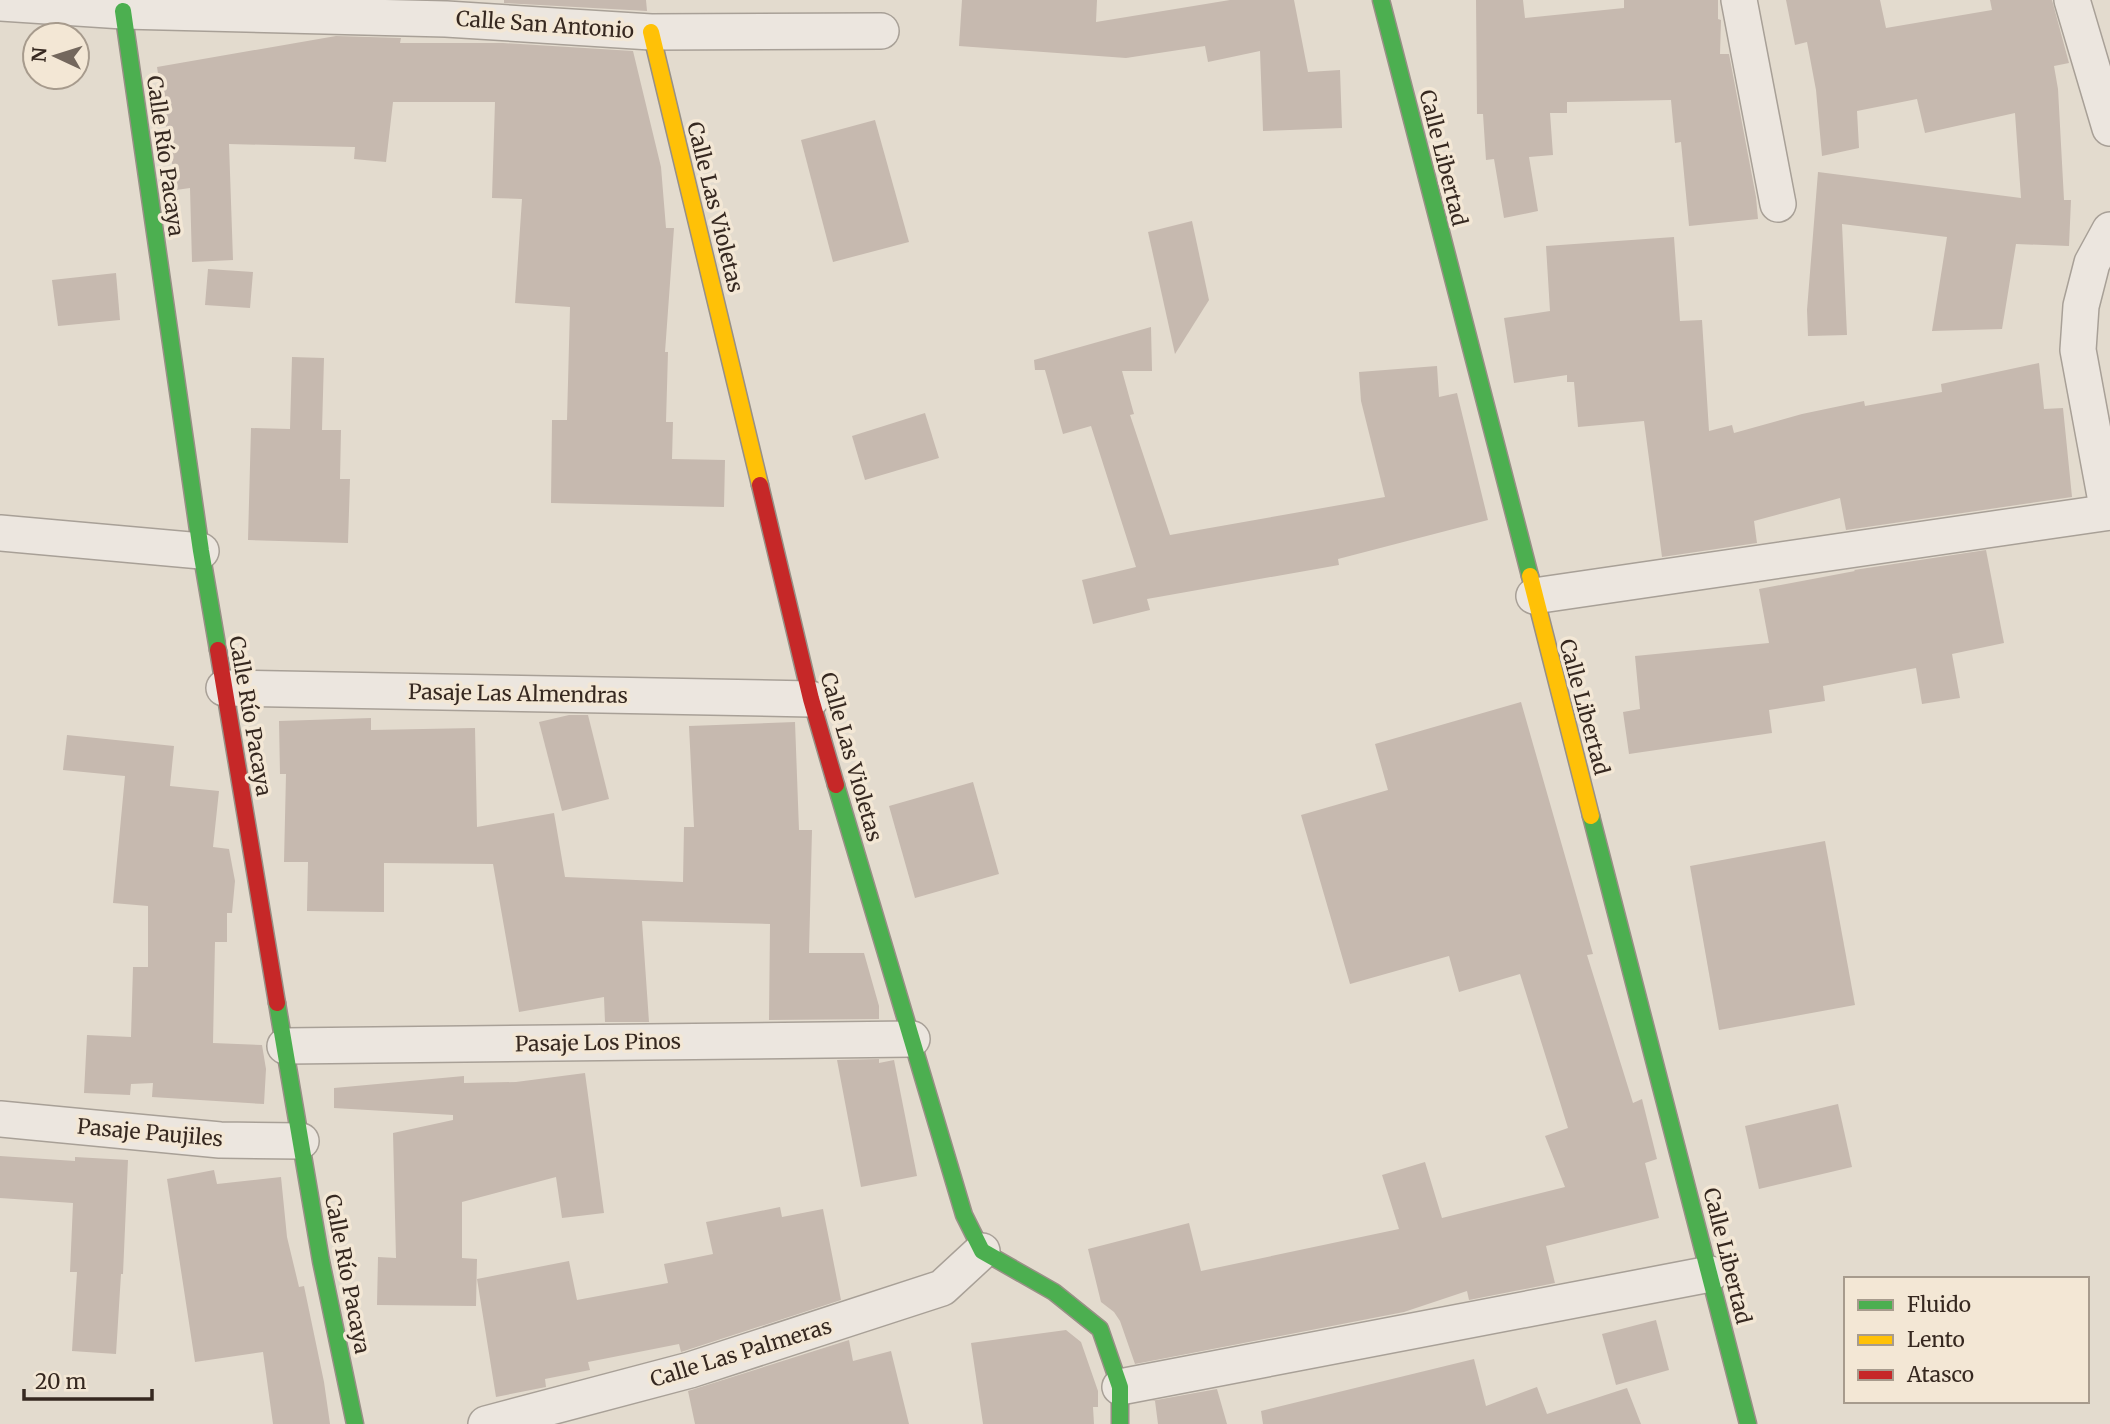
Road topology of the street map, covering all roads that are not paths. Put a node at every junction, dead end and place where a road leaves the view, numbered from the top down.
1 (1381, 0) edge
2 (1739, 0) edge
3 (2072, 0) edge
4 (19, 3) edge
5 (447, 9) edge
6 (123, 11) junction
7 (881, 31) dead end
8 (651, 32) junction
9 (2110, 128) edge
10 (1778, 204) dead end
11 (2110, 230) edge
12 (2109, 512) edge
13 (0, 533) edge
14 (201, 551) junction
15 (1534, 596) junction
16 (224, 688) junction
17 (811, 699) junction
18 (912, 1039) junction
19 (285, 1046) junction
20 (0, 1119) edge
21 (301, 1141) junction
22 (982, 1251) junction
23 (1710, 1274) junction
24 (1119, 1387) junction
25 (355, 1424) edge
26 (486, 1424) edge
27 (1120, 1424) edge
28 (1748, 1424) edge

1 - 15 street, Calle Libertad
2 - 10 street
3 - 9 street
4 - 6 street, Calle San Antonio
5 - 6 street, Calle San Antonio
5 - 8 street, Calle San Antonio
6 - 14 street, Calle Río Pacaya
7 - 8 street, Calle San Antonio
8 - 17 street, Calle Las Violetas
11 - 12 street
12 - 15 street
13 - 14 street
14 - 16 street, Calle Río Pacaya
15 - 23 street, Calle Libertad
16 - 17 street, Pasaje Las Almendras
16 - 19 street, Calle Río Pacaya
17 - 18 street, Calle Las Violetas
18 - 19 street, Pasaje Los Pinos
18 - 22 street, Calle Las Violetas
19 - 21 street, Calle Río Pacaya
20 - 21 street, Pasaje Paujiles
21 - 25 street, Calle Río Pacaya
22 - 24 street
22 - 26 street, Calle Las Palmeras
23 - 24 street
23 - 28 street, Calle Libertad
24 - 27 street

